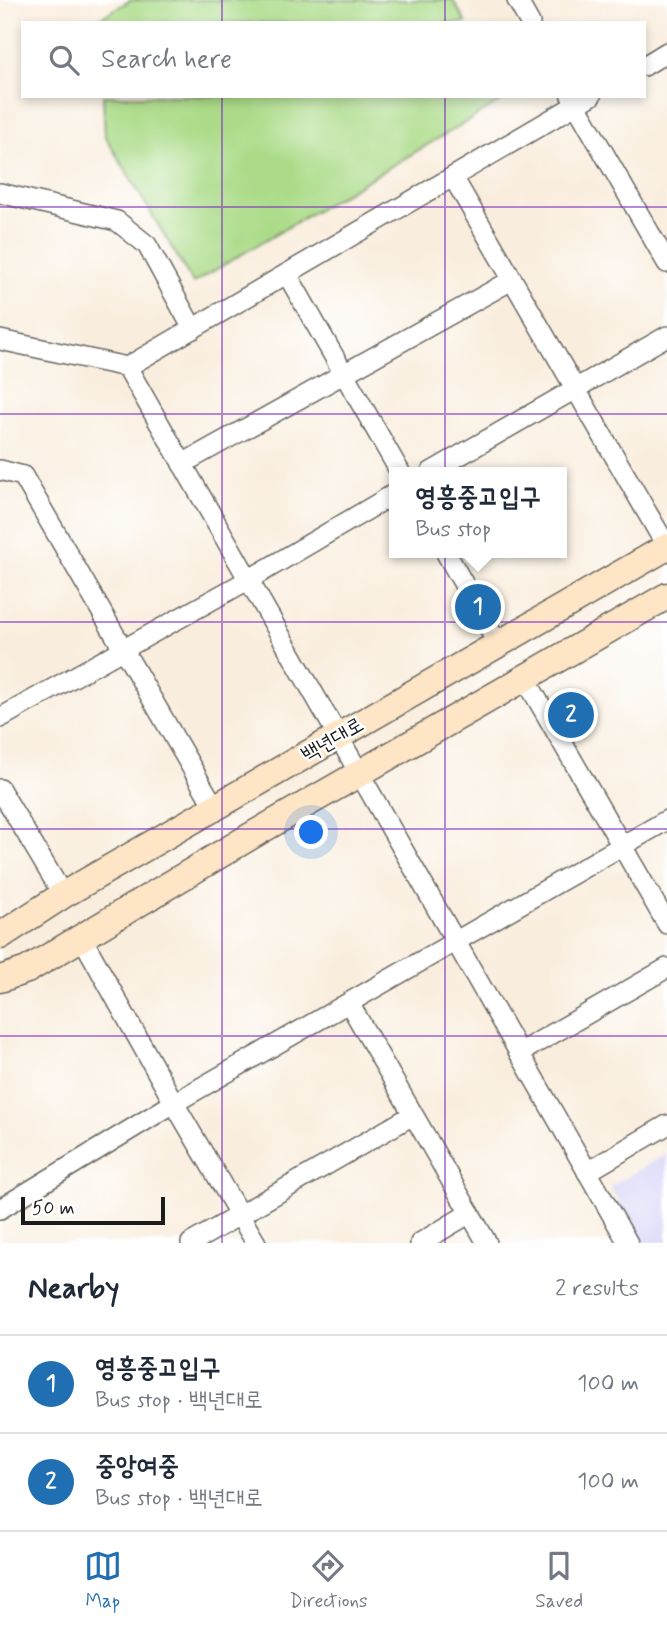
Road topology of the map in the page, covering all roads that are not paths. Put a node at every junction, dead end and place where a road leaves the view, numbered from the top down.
1 (517, 0) edge
2 (529, 21) edge
3 (667, 52) edge
4 (646, 64) edge
5 (580, 99) edge
6 (453, 177) junction
7 (0, 193) edge
8 (667, 262) edge
9 (287, 274) junction
10 (512, 280) junction
11 (193, 328) junction
12 (667, 336) edge
13 (0, 340) edge
14 (127, 367) junction
15 (344, 374) junction
16 (576, 388) junction
17 (182, 464) junction
18 (397, 467) edge
19 (440, 467) edge
20 (0, 470) edge
21 (389, 497) edge
22 (667, 547) edge
23 (449, 558) edge
24 (248, 580) junction
25 (667, 596) edge
26 (498, 644) junction
27 (124, 650) junction
28 (525, 678) junction
29 (0, 719) edge
30 (337, 736) junction
31 (359, 774) junction
32 (0, 789) edge
33 (215, 808) junction
34 (667, 820) edge
35 (622, 846) junction
36 (63, 895) junction
37 (667, 924) edge
38 (0, 936) edge
39 (82, 936) junction
40 (455, 942) junction
41 (667, 968) edge
42 (0, 979) edge
43 (349, 1003) junction
44 (519, 1053) junction
45 (174, 1103) junction
46 (413, 1115) junction
47 (667, 1125) edge
48 (587, 1172) junction
49 (0, 1209) edge
50 (470, 1213) junction
51 (239, 1215) junction
52 (191, 1243) edge
53 (256, 1243) edge
54 (420, 1243) edge
55 (487, 1243) edge
56 (628, 1243) edge

1 - 2 street
3 - 4 street
5 - 6 street
5 - 8 street
6 - 9 street
6 - 10 street
7 - 11 street
9 - 11 street
9 - 15 street
10 - 15 street
10 - 16 street
11 - 14 street
12 - 16 street
13 - 14 street
14 - 17 street
15 - 17 street
15 - 18 street
16 - 19 street
16 - 22 street
17 - 24 street
20 - 27 street
21 - 24 street
22 - 26 street, 백년대로
23 - 26 street
24 - 27 street
24 - 30 street
25 - 28 street, 백년대로
26 - 30 street, 백년대로
27 - 29 street
27 - 33 street
28 - 31 street, 백년대로
28 - 35 street
30 - 31 street
30 - 33 street, 백년대로
31 - 39 street, 백년대로
31 - 40 street
32 - 36 street
33 - 36 street, 백년대로
34 - 35 street
35 - 37 street
35 - 40 street
36 - 38 street, 백년대로
39 - 42 street, 백년대로
39 - 45 street
40 - 43 street
40 - 44 street
41 - 44 street
43 - 45 street
43 - 46 street
44 - 48 street
45 - 49 street
45 - 51 street
46 - 50 street
46 - 51 street
47 - 48 street
48 - 56 street
50 - 54 street
50 - 55 street
51 - 52 street
51 - 53 street

